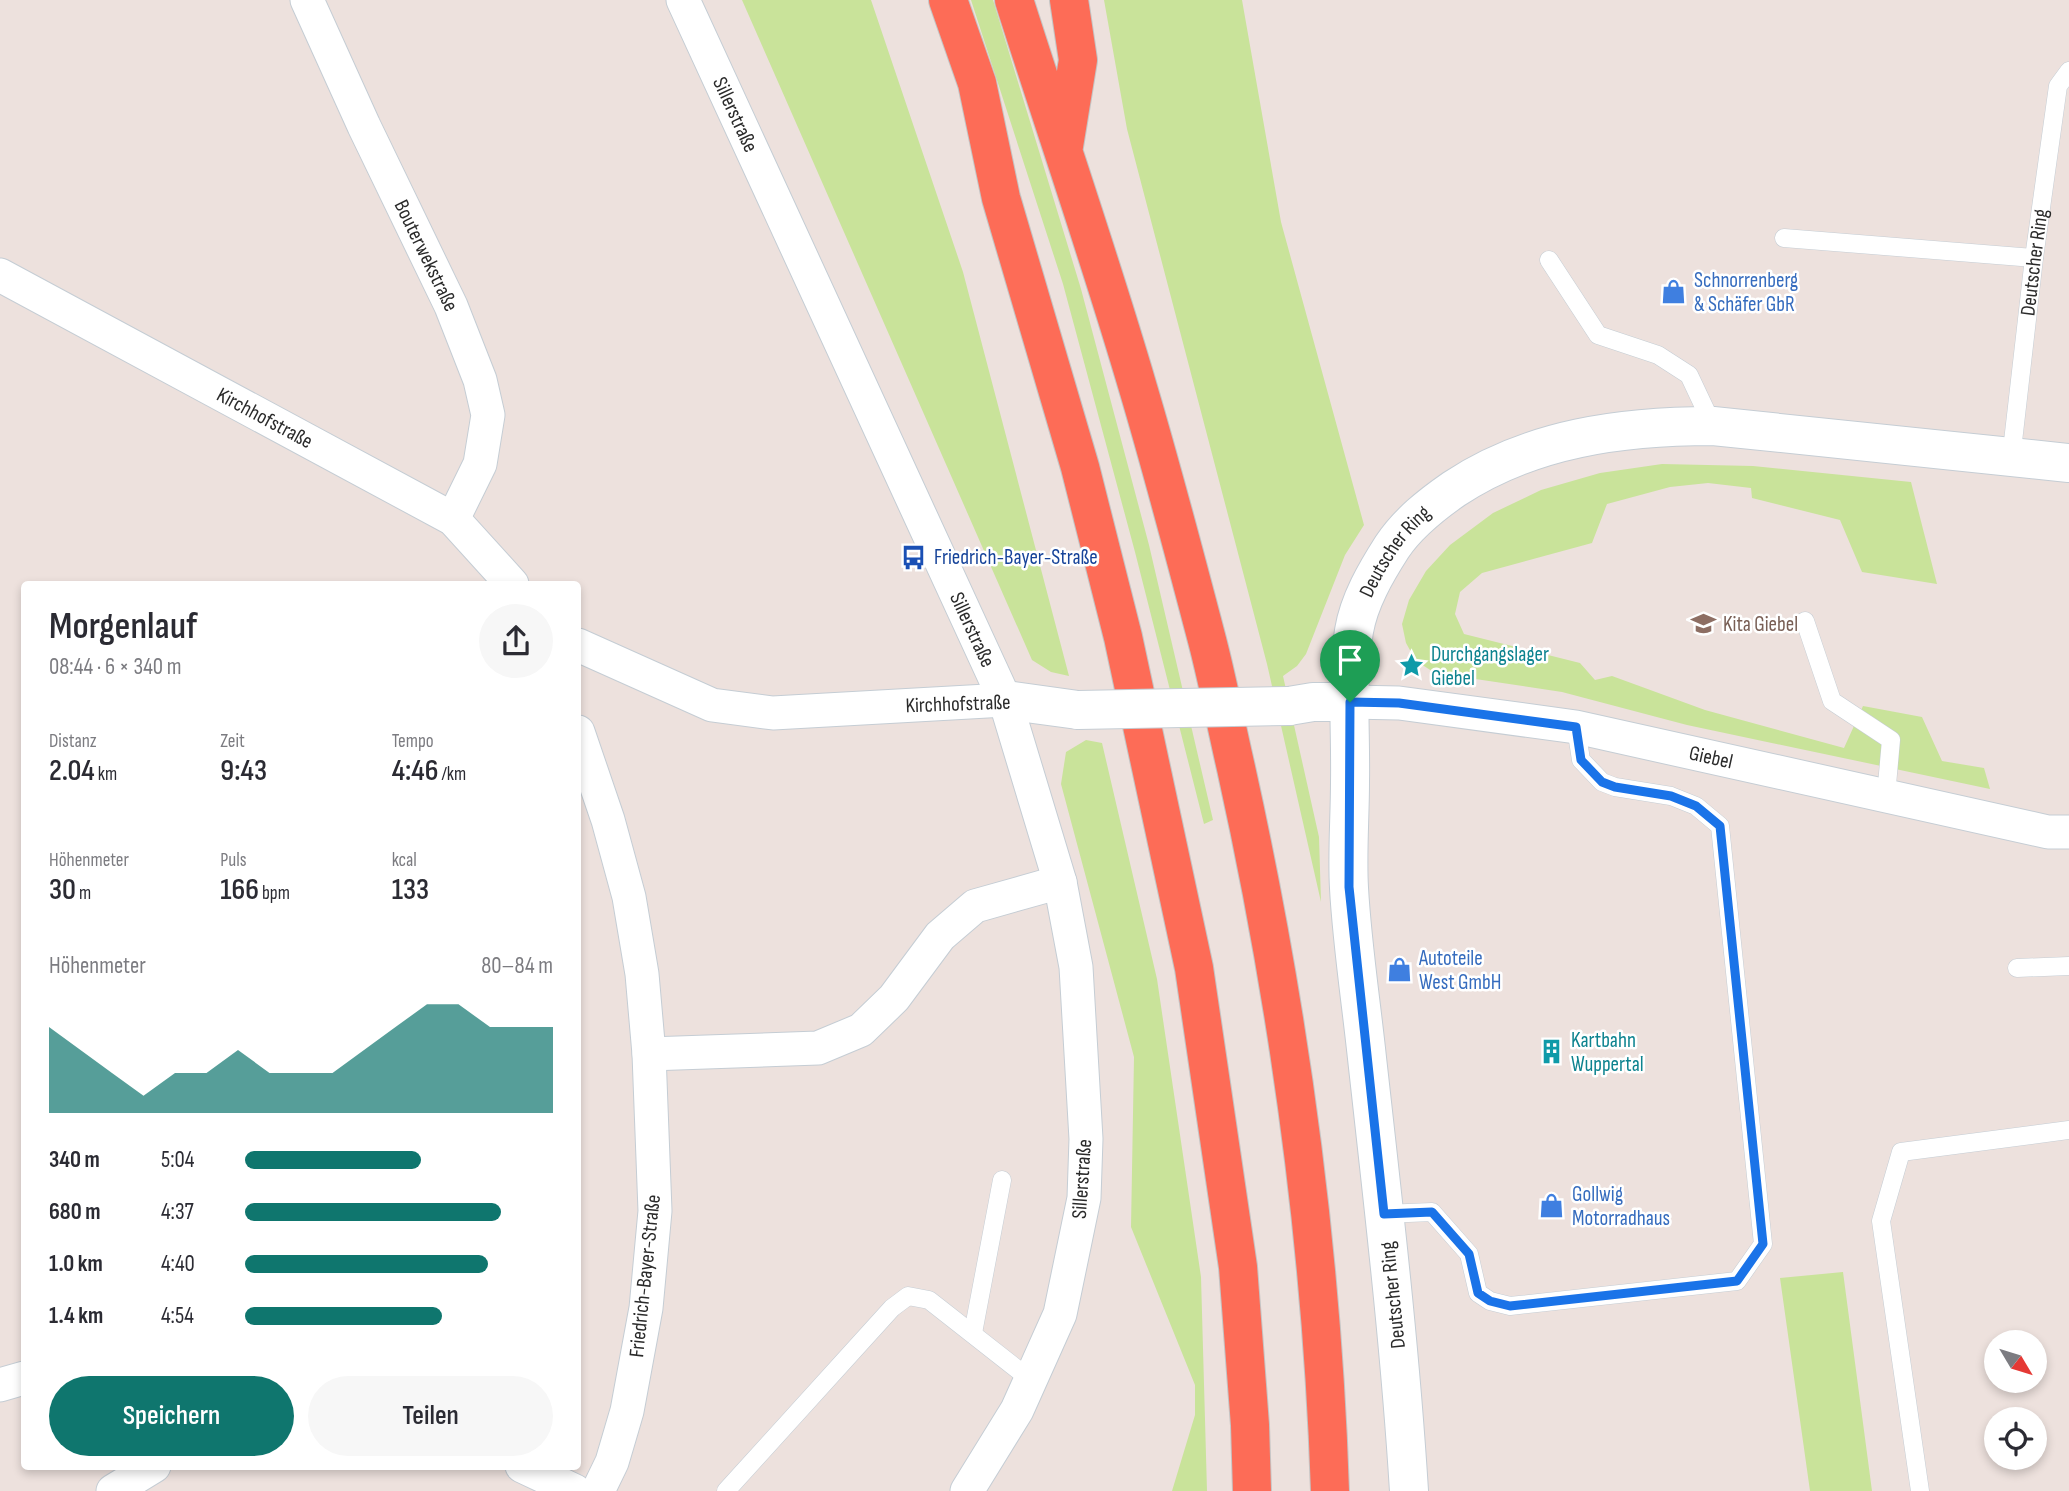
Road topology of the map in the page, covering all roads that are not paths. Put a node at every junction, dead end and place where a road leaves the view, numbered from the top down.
1 (307, 0) edge
2 (683, 0) edge
3 (948, 0) edge
4 (1014, 0) edge
5 (1069, 0) edge
6 (2069, 71) edge
7 (1063, 152) junction
8 (1784, 238) dead end
9 (2034, 258) junction
10 (1549, 260) dead end
11 (0, 275) edge
12 (1713, 426) junction
13 (2011, 459) junction
14 (2069, 463) edge
15 (453, 519) junction
16 (509, 581) edge
17 (1805, 621) dead end
18 (581, 646) edge
19 (1006, 699) junction
20 (1350, 702) junction
21 (1576, 727) junction
22 (581, 741) edge
23 (1886, 796) junction
24 (2069, 832) edge
25 (1060, 882) junction
26 (2069, 966) edge
27 (2017, 968) dead end
28 (649, 1054) junction
29 (2069, 1130) edge
30 (1002, 1180) dead end
31 (1384, 1214) junction
32 (973, 1333) junction
33 (21, 1379) edge
34 (1031, 1380) junction
35 (0, 1385) edge
36 (147, 1470) edge
37 (530, 1470) edge
38 (113, 1491) edge
39 (575, 1491) edge
40 (598, 1491) edge
41 (726, 1491) edge
42 (967, 1491) edge
43 (1252, 1491) edge
44 (1331, 1491) edge
45 (1409, 1491) edge
46 (1920, 1491) edge

1 - 15 street, Bouterwekstraße
2 - 19 street, Sillerstraße
3 - 43 highway
4 - 7 highway
5 - 7 highway
6 - 9 lane, Deutscher Ring
7 - 44 highway
8 - 9 lane
9 - 13 lane, Deutscher Ring
10 - 12 lane
11 - 15 street, Kirchhofstraße
12 - 13 street, Deutscher Ring
12 - 20 street, Deutscher Ring
13 - 14 street, Deutscher Ring
15 - 16 street, Kirchhofstraße
17 - 23 lane
18 - 19 street, Kirchhofstraße
19 - 20 street, Kirchhofstraße, bridge
19 - 25 street, Sillerstraße
20 - 21 street, Giebel
20 - 31 street, Deutscher Ring
21 - 23 street, Giebel
21 - 31 lane
22 - 28 street, Friedrich-Bayer-Straße
23 - 24 street, Giebel
25 - 28 street
25 - 34 street, Sillerstraße
26 - 27 lane
28 - 40 street, Friedrich-Bayer-Straße
29 - 46 lane
30 - 32 lane
31 - 45 street, Deutscher Ring
32 - 34 lane
32 - 41 lane
33 - 35 street
34 - 42 street, Sillerstraße
36 - 38 street
37 - 39 street

